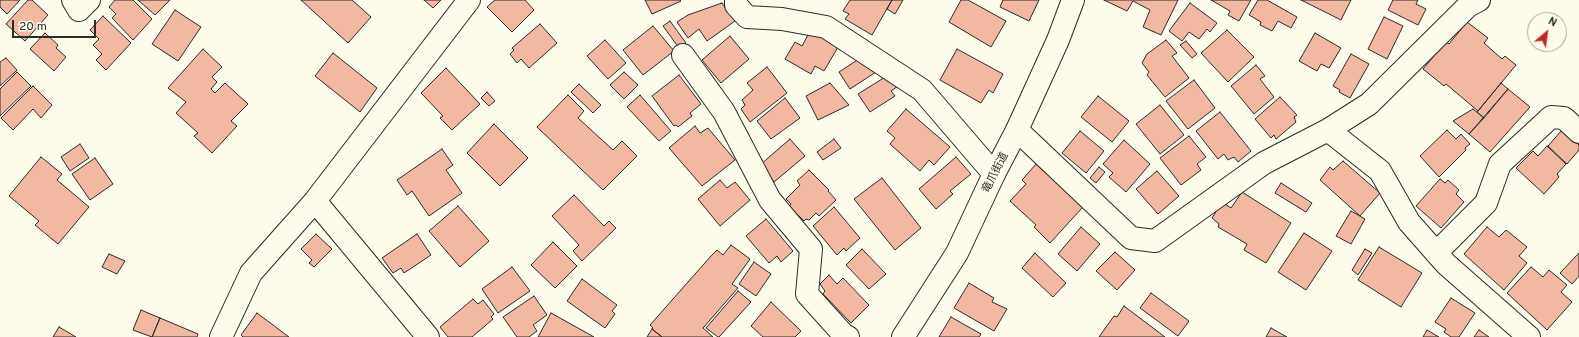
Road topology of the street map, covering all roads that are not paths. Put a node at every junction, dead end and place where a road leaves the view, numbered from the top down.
1 (73, 0) edge
2 (89, 0) edge
3 (469, 0) edge
4 (736, 0) edge
5 (1073, 0) edge
6 (1468, 2) edge
7 (683, 55) dead end
8 (1017, 130) junction
9 (1328, 130) junction
10 (1579, 132) edge
11 (994, 174) junction
12 (315, 201) junction
13 (1436, 253) junction
14 (221, 337) edge
15 (428, 337) edge
16 (848, 337) edge
17 (903, 337) edge
18 (1528, 337) edge

1 - 2 street
3 - 12 street
4 - 11 street
5 - 8 street, 竜爪街道
6 - 9 street
7 - 16 street
8 - 9 street
8 - 11 street, 竜爪街道
9 - 13 street
10 - 13 street
11 - 17 street, 竜爪街道
12 - 14 street
12 - 15 street
13 - 18 street

